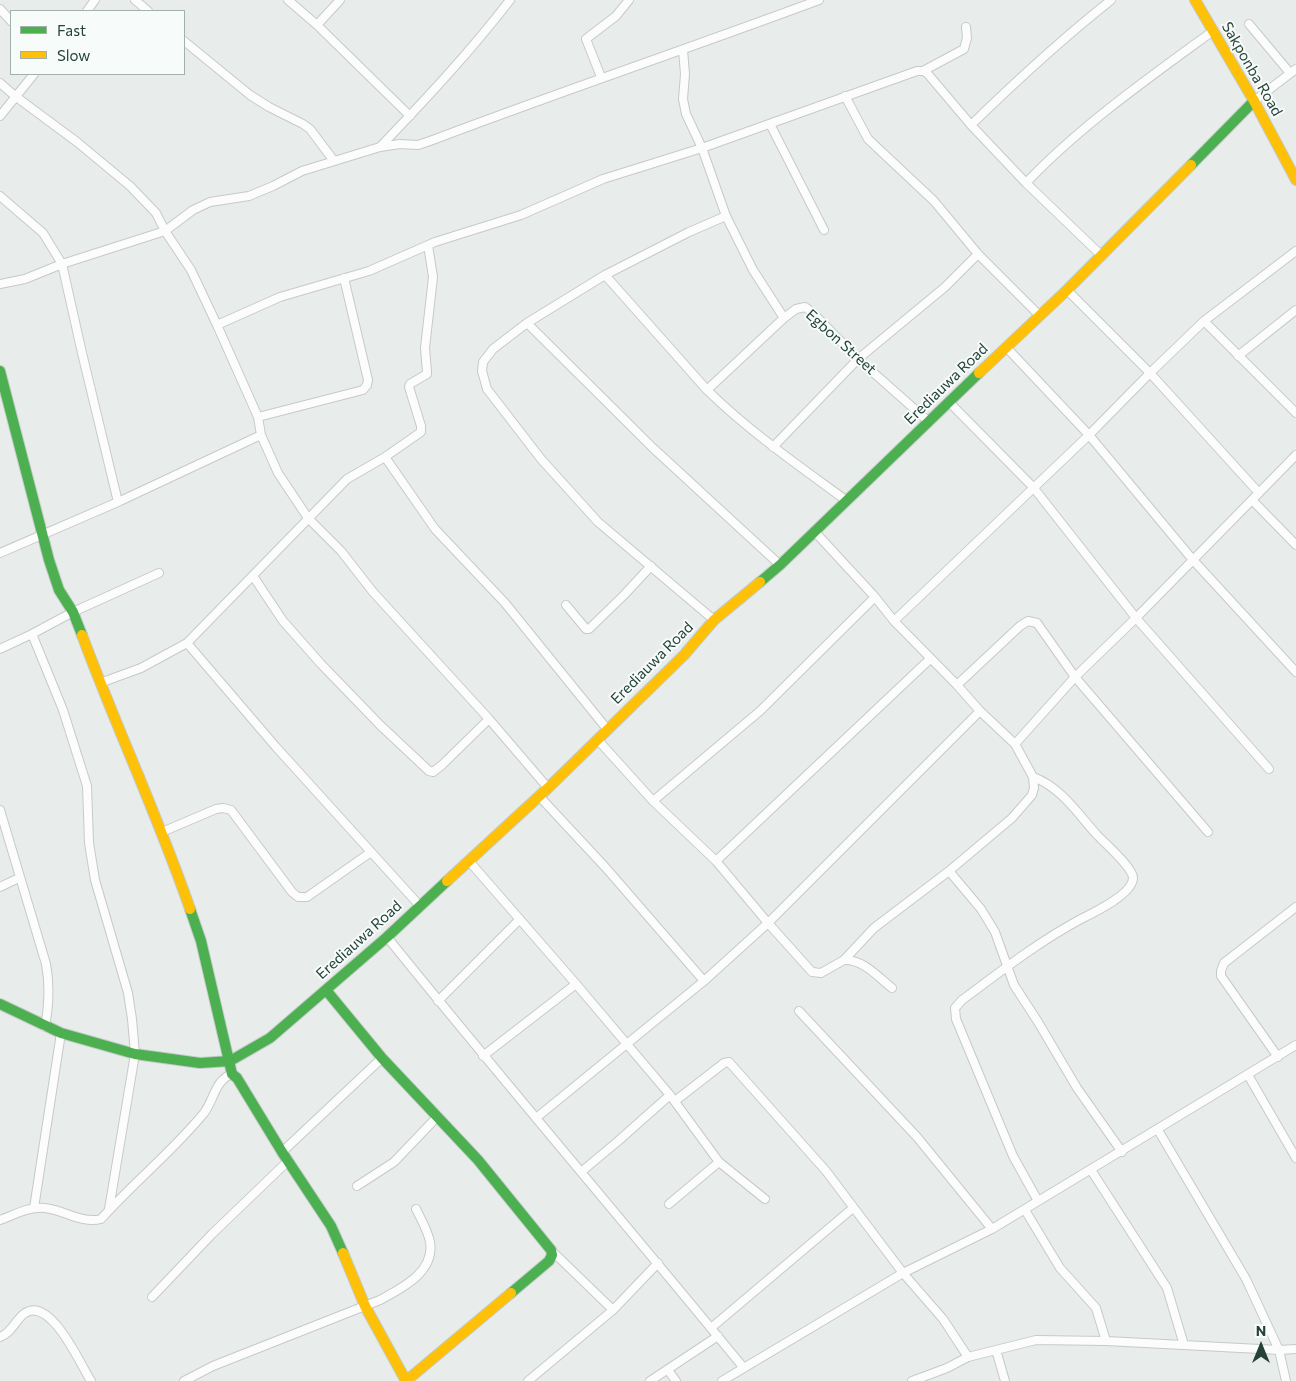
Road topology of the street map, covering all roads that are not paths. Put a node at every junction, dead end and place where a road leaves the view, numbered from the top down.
1 (95, 0) edge
2 (135, 0) edge
3 (288, 0) edge
4 (340, 0) edge
5 (510, 0) edge
6 (629, 0) edge
7 (819, 0) edge
8 (1111, 0) edge
9 (1195, 0) edge
10 (800, 3) edge
11 (0, 9) edge
12 (87, 10) edge
13 (147, 10) edge
14 (10, 20) edge
15 (1249, 24) dead end
16 (317, 25) junction
17 (966, 27) dead end
18 (1214, 31) junction
19 (185, 42) edge
20 (683, 50) junction
21 (923, 71) junction
22 (1293, 71) edge
23 (33, 75) edge
24 (601, 77) junction
25 (0, 83) edge
26 (15, 96) junction
27 (845, 96) junction
28 (1254, 101) junction
29 (0, 116) edge
30 (410, 116) junction
31 (770, 124) junction
32 (971, 125) junction
33 (380, 147) junction
34 (702, 148) junction
35 (334, 161) junction
36 (1296, 180) edge
37 (1026, 183) junction
38 (0, 196) edge
39 (726, 216) junction
40 (165, 230) junction
41 (824, 230) dead end
42 (428, 245) junction
43 (1296, 251) edge
44 (978, 254) junction
45 (1102, 256) junction
46 (62, 264) junction
47 (605, 275) junction
48 (344, 278) junction
49 (0, 284) edge
50 (1067, 290) junction
51 (1296, 310) edge
52 (1040, 316) junction
53 (784, 318) junction
54 (1204, 321) junction
55 (528, 323) junction
56 (217, 325) junction
57 (1006, 346) junction
58 (1238, 356) junction
59 (858, 359) junction
60 (0, 371) edge
61 (1150, 373) junction
62 (708, 390) junction
63 (949, 402) junction
64 (1296, 413) edge
65 (258, 417) junction
66 (928, 421) junction
67 (261, 435) junction
68 (1089, 435) junction
69 (773, 447) junction
70 (1296, 455) edge
71 (385, 457) junction
72 (1033, 487) junction
73 (1259, 493) junction
74 (1252, 500) junction
75 (846, 501) junction
76 (118, 502) junction
77 (308, 518) junction
78 (815, 532) junction
79 (42, 536) junction
80 (1296, 546) edge
81 (0, 553) edge
82 (1193, 560) junction
83 (780, 565) junction
84 (651, 566) junction
85 (159, 573) dead end
86 (253, 576) junction
87 (875, 597) junction
88 (566, 605) dead end
89 (73, 612) junction
90 (1136, 618) junction
91 (714, 620) junction
92 (894, 621) junction
93 (32, 634) junction
94 (187, 643) junction
95 (0, 649) edge
96 (930, 659) junction
97 (1296, 672) edge
98 (1075, 677) junction
99 (100, 683) junction
100 (958, 685) junction
101 (980, 712) junction
102 (489, 719) junction
103 (608, 729) junction
104 (597, 739) junction
105 (1015, 744) junction
106 (1269, 769) dead end
107 (1033, 777) junction
108 (548, 788) junction
109 (539, 796) junction
110 (654, 801) junction
111 (0, 810) edge
112 (162, 832) junction
113 (1208, 832) dead end
114 (371, 852) junction
115 (469, 861) junction
116 (716, 861) junction
117 (949, 871) junction
118 (19, 878) junction
119 (0, 887) edge
120 (420, 906) junction
121 (1296, 907) edge
122 (520, 919) junction
123 (768, 923) junction
124 (387, 937) junction
125 (844, 960) junction
126 (1007, 966) junction
127 (704, 981) junction
128 (576, 984) junction
129 (892, 988) dead end
130 (326, 990) junction
131 (438, 1001) junction
132 (0, 1004) edge
133 (799, 1011) dead end
134 (45, 1027) junction
135 (61, 1033) junction
136 (627, 1044) junction
137 (1296, 1045) edge
138 (135, 1054) junction
139 (483, 1056) junction
140 (1278, 1057) junction
141 (382, 1058) junction
142 (230, 1061) junction
143 (232, 1074) junction
144 (1248, 1075) junction
145 (672, 1098) junction
146 (437, 1117) junction
147 (536, 1118) junction
148 (1158, 1130) junction
149 (1122, 1152) junction
150 (285, 1156) junction
151 (1296, 1158) edge
152 (718, 1162) junction
153 (1092, 1170) junction
154 (581, 1172) junction
155 (357, 1186) dead end
156 (765, 1199) dead end
157 (1038, 1201) junction
158 (669, 1204) dead end
159 (34, 1208) junction
160 (853, 1208) junction
161 (110, 1209) junction
162 (416, 1209) dead end
163 (1025, 1210) junction
164 (0, 1220) edge
165 (992, 1229) junction
166 (551, 1250) junction
167 (658, 1263) junction
168 (903, 1273) junction
169 (152, 1297) dead end
170 (365, 1306) junction
171 (613, 1310) junction
172 (711, 1328) junction
173 (718, 1336) junction
174 (0, 1337) edge
175 (1106, 1341) junction
176 (1184, 1345) junction
177 (1296, 1349) edge
178 (996, 1350) junction
179 (1280, 1350) junction
180 (968, 1357) junction
181 (743, 1367) junction
182 (668, 1370) junction
183 (91, 1381) edge
184 (184, 1381) edge
185 (528, 1381) edge
186 (650, 1381) edge
187 (676, 1381) edge
188 (722, 1381) edge
189 (912, 1381) edge
190 (1005, 1381) edge
191 (1286, 1381) edge

1 - 12 street
2 - 13 street
3 - 16 street
4 - 16 street
5 - 30 street
6 - 24 street
7 - 10 street
8 - 32 street
9 - 18 street, Sakponba Road
10 - 20 street
11 - 14 street
15 - 22 street
16 - 30 street
17 - 21 street
18 - 28 street, Sakponba Road
18 - 37 street
19 - 35 street
20 - 24 street
20 - 34 street
21 - 27 street
21 - 32 street
22 - 28 street
23 - 26 street
24 - 33 street
25 - 26 street
26 - 29 street
26 - 40 street
27 - 31 street
27 - 44 street
28 - 36 street, Sakponba Road
28 - 45 street, Erediauwa Road
30 - 33 street
31 - 34 street
31 - 41 street
32 - 37 street
33 - 35 street
34 - 39 street
34 - 42 street
35 - 40 street
37 - 45 street
38 - 46 street
39 - 47 street
39 - 53 street
40 - 46 street
40 - 56 street
42 - 48 street
42 - 71 street
43 - 54 street
44 - 52 street
44 - 59 street
45 - 50 street, Erediauwa Road
46 - 49 street
46 - 76 street
47 - 55 street
47 - 62 street
48 - 56 street
48 - 65 street
50 - 52 street, Erediauwa Road
50 - 61 street
51 - 58 street
52 - 57 street, Erediauwa Road
53 - 59 street, Egbon Street
53 - 62 street, Egbon Street
54 - 58 street
54 - 61 street
55 - 83 street
55 - 84 street
56 - 65 street
57 - 63 street, Erediauwa Road
57 - 68 street
58 - 64 street
59 - 66 street, Egbon Street
59 - 69 street
60 - 79 street
61 - 68 street
61 - 73 street
62 - 69 street
63 - 66 street, Erediauwa Road
63 - 72 street
65 - 67 street
66 - 75 street, Erediauwa Road
67 - 76 street
67 - 77 street
68 - 72 street
68 - 82 street
69 - 75 street
70 - 73 street
71 - 77 street
71 - 103 street
72 - 90 street
72 - 92 street
73 - 74 street
74 - 80 street
74 - 82 street
75 - 78 street, Erediauwa Road
76 - 79 street
77 - 86 street
77 - 102 street
78 - 83 street, Erediauwa Road
78 - 87 street
79 - 81 street
79 - 89 street
82 - 90 street
82 - 97 street
83 - 91 street, Erediauwa Road
84 - 88 street
84 - 91 street
85 - 89 street
86 - 94 street
86 - 102 street
87 - 92 street
87 - 110 street
89 - 93 street
89 - 99 street
90 - 98 street
90 - 106 street
91 - 103 street, Erediauwa Road
92 - 96 street
93 - 95 street
93 - 138 street
94 - 99 street
94 - 114 street
96 - 100 street
96 - 116 street
98 - 100 street
98 - 105 street
98 - 113 street
99 - 112 street
100 - 101 street
101 - 105 street
101 - 123 street
102 - 108 street
103 - 104 street, Erediauwa Road
104 - 108 street, Erediauwa Road
104 - 110 street
105 - 107 street
107 - 117 street
107 - 126 street
108 - 109 street, Erediauwa Road
109 - 115 street, Erediauwa Road
109 - 127 street
110 - 116 street
111 - 118 street
112 - 114 street
112 - 142 street
114 - 120 street
115 - 120 street, Erediauwa Road
115 - 122 street
116 - 123 street
117 - 125 street
117 - 126 street
118 - 119 street
118 - 134 street
120 - 124 street, Erediauwa Road
121 - 140 street
122 - 128 street
122 - 131 street
123 - 125 street
123 - 127 street
124 - 130 street, Erediauwa Road
124 - 131 street
125 - 129 street
126 - 149 street
126 - 157 street
127 - 136 street
128 - 136 street
128 - 139 street
130 - 141 street
130 - 142 street, Erediauwa Road
131 - 139 street
132 - 134 street, Erediauwa Road
133 - 165 street
134 - 135 street, Erediauwa Road
135 - 138 street, Erediauwa Road
135 - 159 street
136 - 145 street
136 - 147 street
137 - 140 street
138 - 142 street, Erediauwa Road
138 - 161 street
139 - 147 street
140 - 144 street
141 - 146 street
141 - 150 street
142 - 143 street
143 - 150 street
143 - 161 street
144 - 148 street
144 - 151 street
145 - 152 street
145 - 154 street
145 - 160 street
146 - 155 street
146 - 166 street
147 - 154 street
148 - 149 street
148 - 179 street
149 - 153 street
150 - 169 street
150 - 170 street
152 - 156 street
152 - 158 street
153 - 157 street
153 - 176 street
154 - 167 street
157 - 163 street
159 - 161 street
159 - 164 street
160 - 168 street
160 - 172 street
162 - 170 street
163 - 165 street
163 - 175 street
165 - 168 street
166 - 170 street
166 - 171 street
167 - 171 street
167 - 172 street
168 - 180 street
168 - 181 street
170 - 184 street
171 - 185 street
172 - 173 street
173 - 181 street
173 - 182 street
174 - 183 street
175 - 176 street
175 - 178 street
176 - 179 street
177 - 179 street
178 - 180 street
178 - 190 street
179 - 191 street
180 - 189 street
181 - 188 street
182 - 186 street
182 - 187 street

